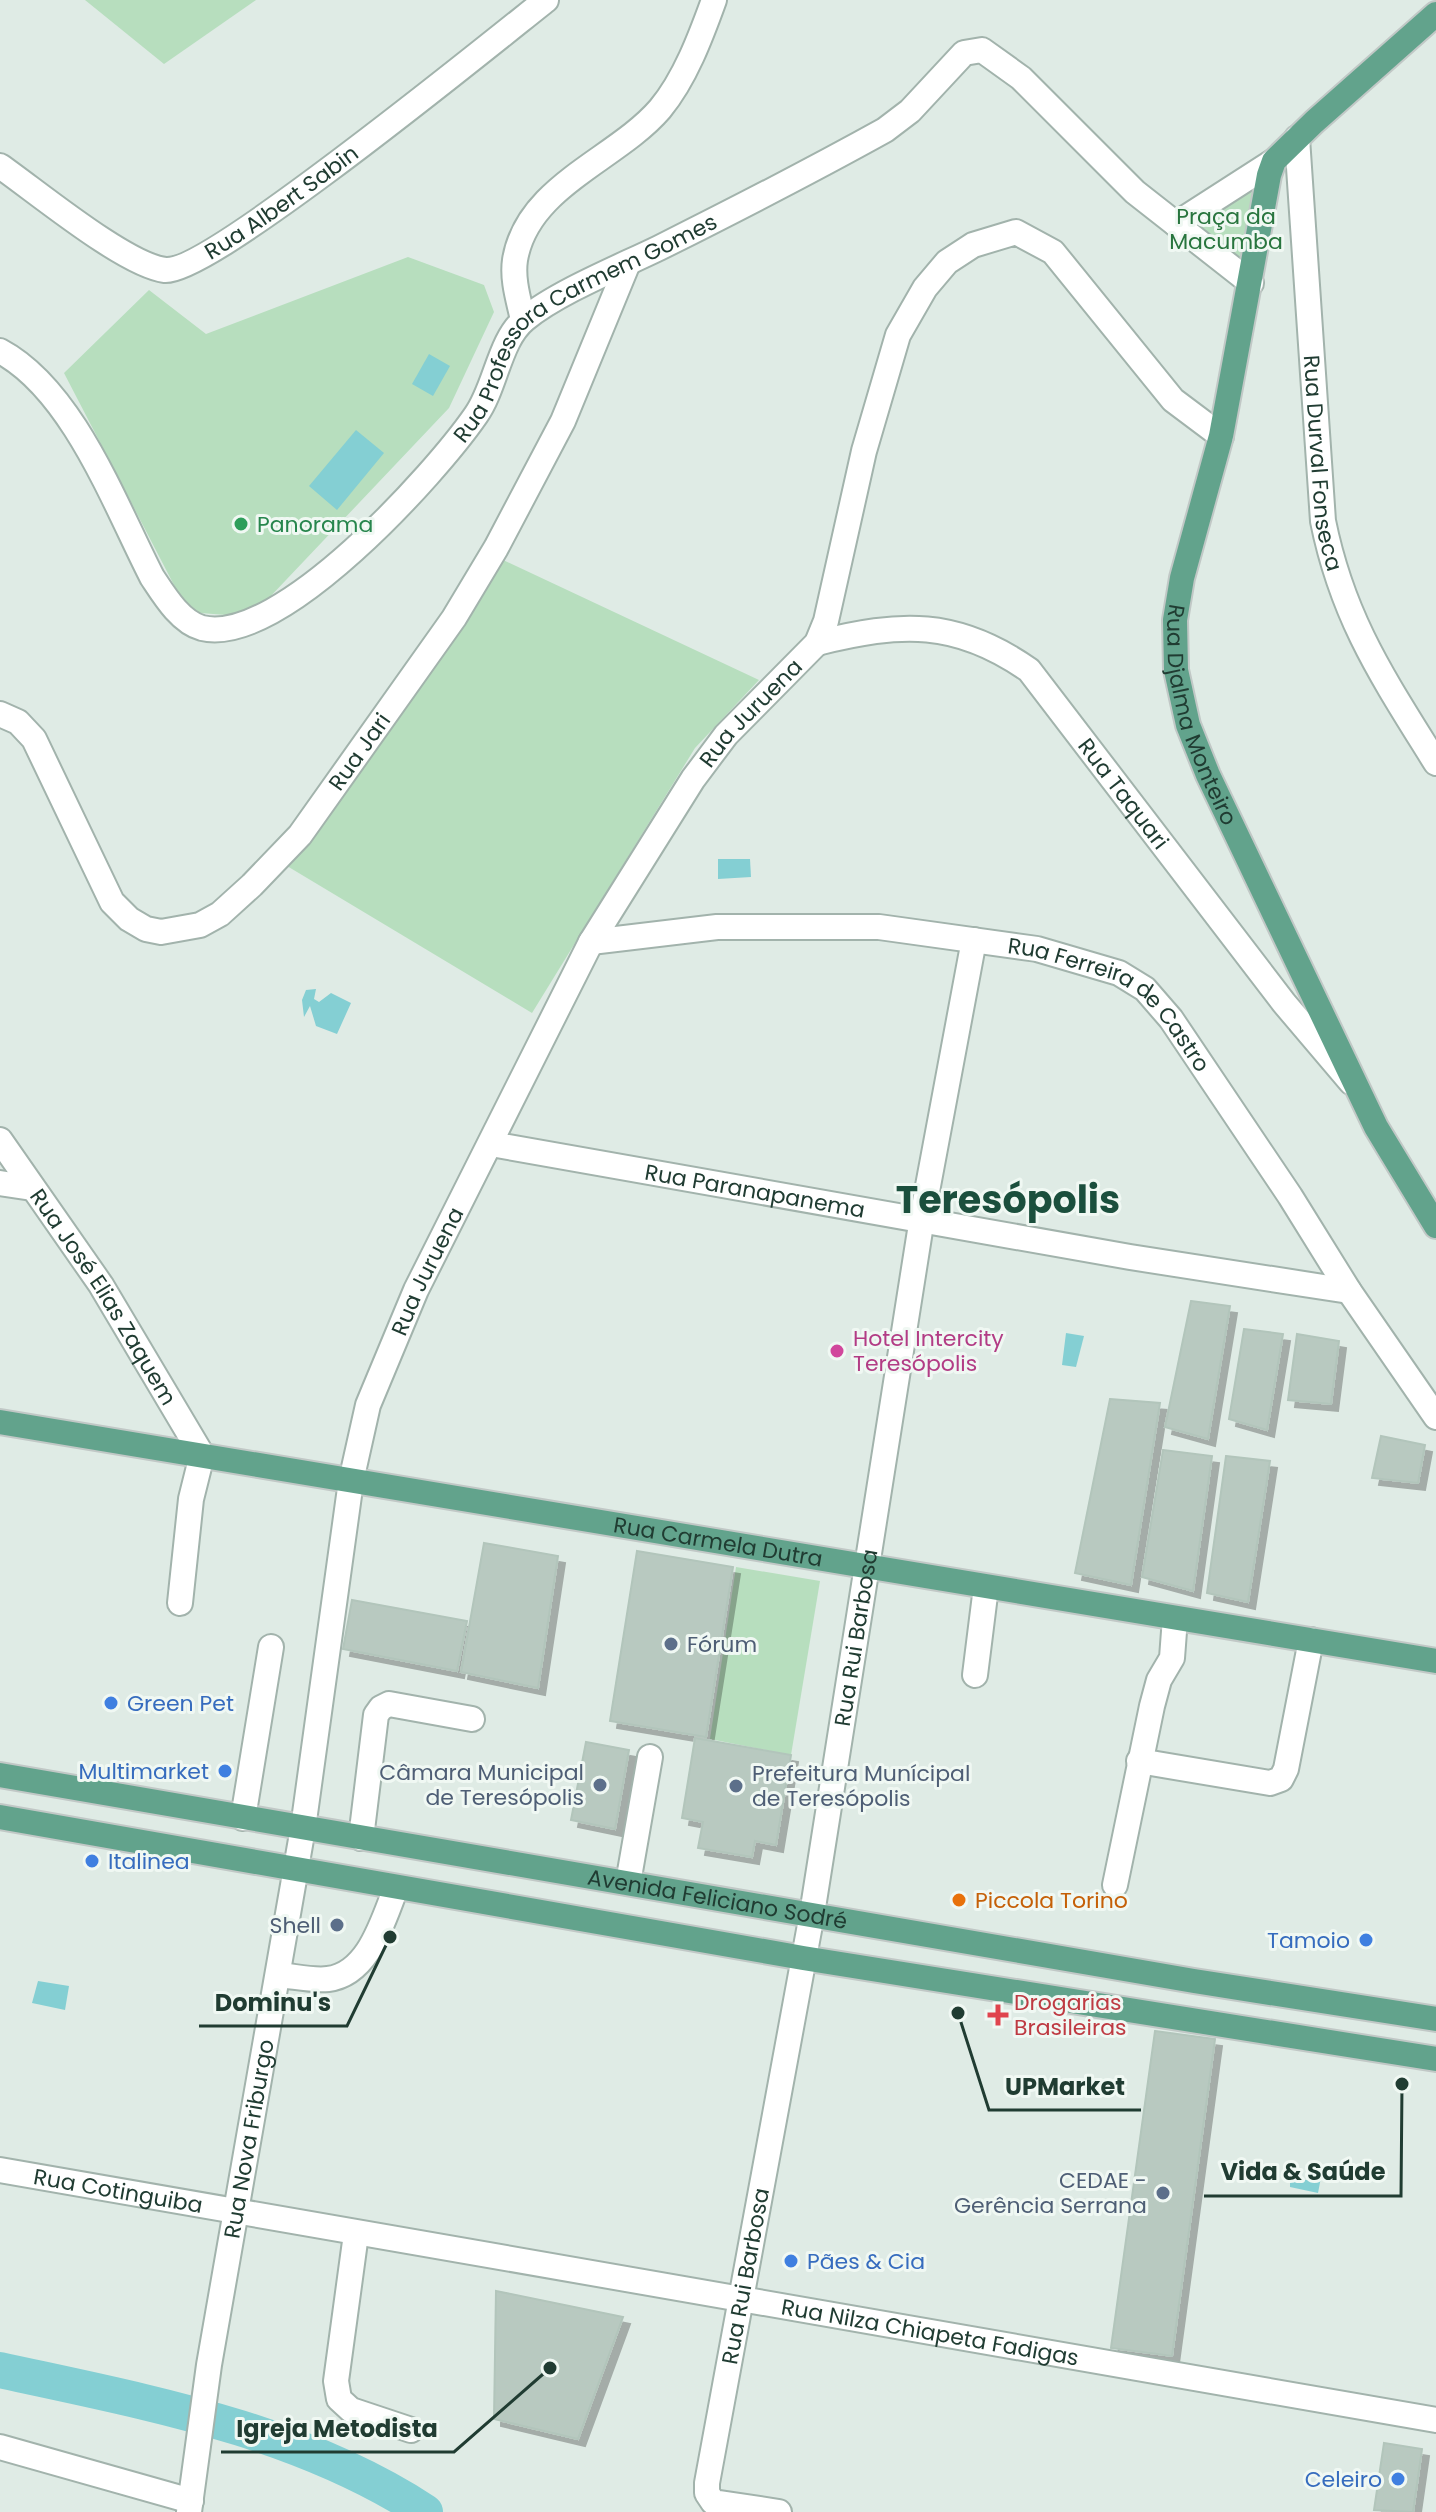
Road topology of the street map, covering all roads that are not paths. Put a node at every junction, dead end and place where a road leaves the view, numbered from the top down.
1 (546, 0) edge
2 (714, 0) edge
3 (1436, 14) edge
4 (1297, 138) junction
5 (1274, 161) junction
6 (0, 166) edge
7 (1176, 224) junction
8 (628, 263) junction
9 (1251, 283) junction
10 (523, 320) junction
11 (0, 351) edge
12 (1221, 436) junction
13 (817, 643) junction
14 (0, 714) edge
15 (1436, 763) edge
16 (974, 940) junction
17 (591, 942) junction
18 (1358, 1090) junction
19 (0, 1140) edge
20 (491, 1144) junction
21 (0, 1183) edge
22 (32, 1188) junction
23 (922, 1218) junction
24 (1436, 1226) edge
25 (1349, 1291) junction
26 (1436, 1417) edge
27 (0, 1422) edge
28 (202, 1455) junction
29 (351, 1481) junction
30 (864, 1567) junction
31 (986, 1587) junction
32 (180, 1603) dead end
33 (1175, 1618) junction
34 (1311, 1640) junction
35 (271, 1647) dead end
36 (1436, 1661) edge
37 (975, 1675) dead end
38 (472, 1719) dead end
39 (650, 1757) dead end
40 (1139, 1761) junction
41 (0, 1775) edge
42 (0, 1817) edge
43 (243, 1818) junction
44 (303, 1828) junction
45 (361, 1838) junction
46 (296, 1871) junction
47 (628, 1883) junction
48 (1115, 1885) dead end
49 (396, 1888) junction
50 (812, 1914) junction
51 (803, 1958) junction
52 (278, 1975) junction
53 (1194, 1981) junction
54 (1189, 2017) junction
55 (1436, 2019) edge
56 (1436, 2059) edge
57 (0, 2170) edge
58 (236, 2214) junction
59 (356, 2234) junction
60 (739, 2301) junction
61 (1436, 2420) edge
62 (411, 2430) dead end
63 (0, 2447) edge
64 (705, 2502) edge
65 (190, 2506) edge
66 (779, 2512) edge

1 - 6 street, Rua Albert Sabin
2 - 10 street
3 - 4 main road
4 - 5 main road
4 - 15 street, Rua Durval Fonseca
5 - 7 street
5 - 9 main road, Rua Djalma Monteiro
7 - 8 street, Rua Professora Carmem Gomes
7 - 9 street, Rua Professora Carmem Gomes
8 - 10 street, Rua Professora Carmem Gomes
8 - 14 street, Rua Jari
9 - 12 main road, Rua Djalma Monteiro
10 - 11 street, Rua Professora Carmem Gomes
12 - 13 street, Rua Juruena
12 - 18 main road, Rua Djalma Monteiro
13 - 17 street, Rua Juruena
13 - 18 street, Rua Taquari
16 - 17 street, Rua Ferreira de Castro
16 - 23 street, Rua Rui Barbosa
16 - 25 street, Rua Ferreira de Castro
17 - 20 street, Rua Juruena
18 - 24 main road, Rua Djalma Monteiro
19 - 22 street, Rua José Elias Zaquem
20 - 23 street, Rua Paranapanema
20 - 29 street, Rua Juruena
21 - 22 street
22 - 28 street, Rua José Elias Zaquem
23 - 25 street, Rua Paranapanema
23 - 30 street, Rua Rui Barbosa
25 - 26 street, Rua Ferreira de Castro
27 - 28 main road, Rua Carmela Dutra
28 - 29 main road, Rua Carmela Dutra
28 - 32 street
29 - 30 main road, Rua Carmela Dutra
29 - 44 street, Rua Nova Friburgo
30 - 31 main road, Rua Carmela Dutra
30 - 50 street, Rua Rui Barbosa
31 - 33 main road, Rua Carmela Dutra
31 - 37 street
33 - 34 main road, Rua Carmela Dutra
33 - 40 street
34 - 36 main road, Rua Carmela Dutra
34 - 40 street
35 - 43 street
38 - 45 street
39 - 47 street
40 - 48 street
41 - 43 main road, Avenida Feliciano Sodré
42 - 46 main road, Avenida Feliciano Sodré
43 - 44 main road, Avenida Feliciano Sodré
44 - 45 main road, Avenida Feliciano Sodré
44 - 46 street, Rua Nova Friburgo
45 - 47 main road, Avenida Feliciano Sodré
46 - 49 main road, Avenida Feliciano Sodré
46 - 52 street, Rua Nova Friburgo
47 - 50 main road, Avenida Feliciano Sodré
49 - 51 main road, Avenida Feliciano Sodré
49 - 52 street
50 - 51 street, Rua Rui Barbosa
50 - 53 main road, Avenida Feliciano Sodré
51 - 54 main road, Avenida Feliciano Sodré
51 - 60 street, Rua Rui Barbosa
52 - 58 street, Rua Nova Friburgo
53 - 54 main road
53 - 55 main road, Avenida Feliciano Sodré
54 - 56 main road, Avenida Feliciano Sodré
57 - 58 street, Rua Cotinguiba
58 - 59 street, Rua Nilza Chiapeta Fadigas
58 - 65 street, Rua Nova Friburgo
59 - 60 street, Rua Nilza Chiapeta Fadigas
59 - 62 street
60 - 61 street, Rua Nilza Chiapeta Fadigas
60 - 64 street, Rua Rui Barbosa
63 - 65 street
64 - 66 street, Rua Rui Barbosa

